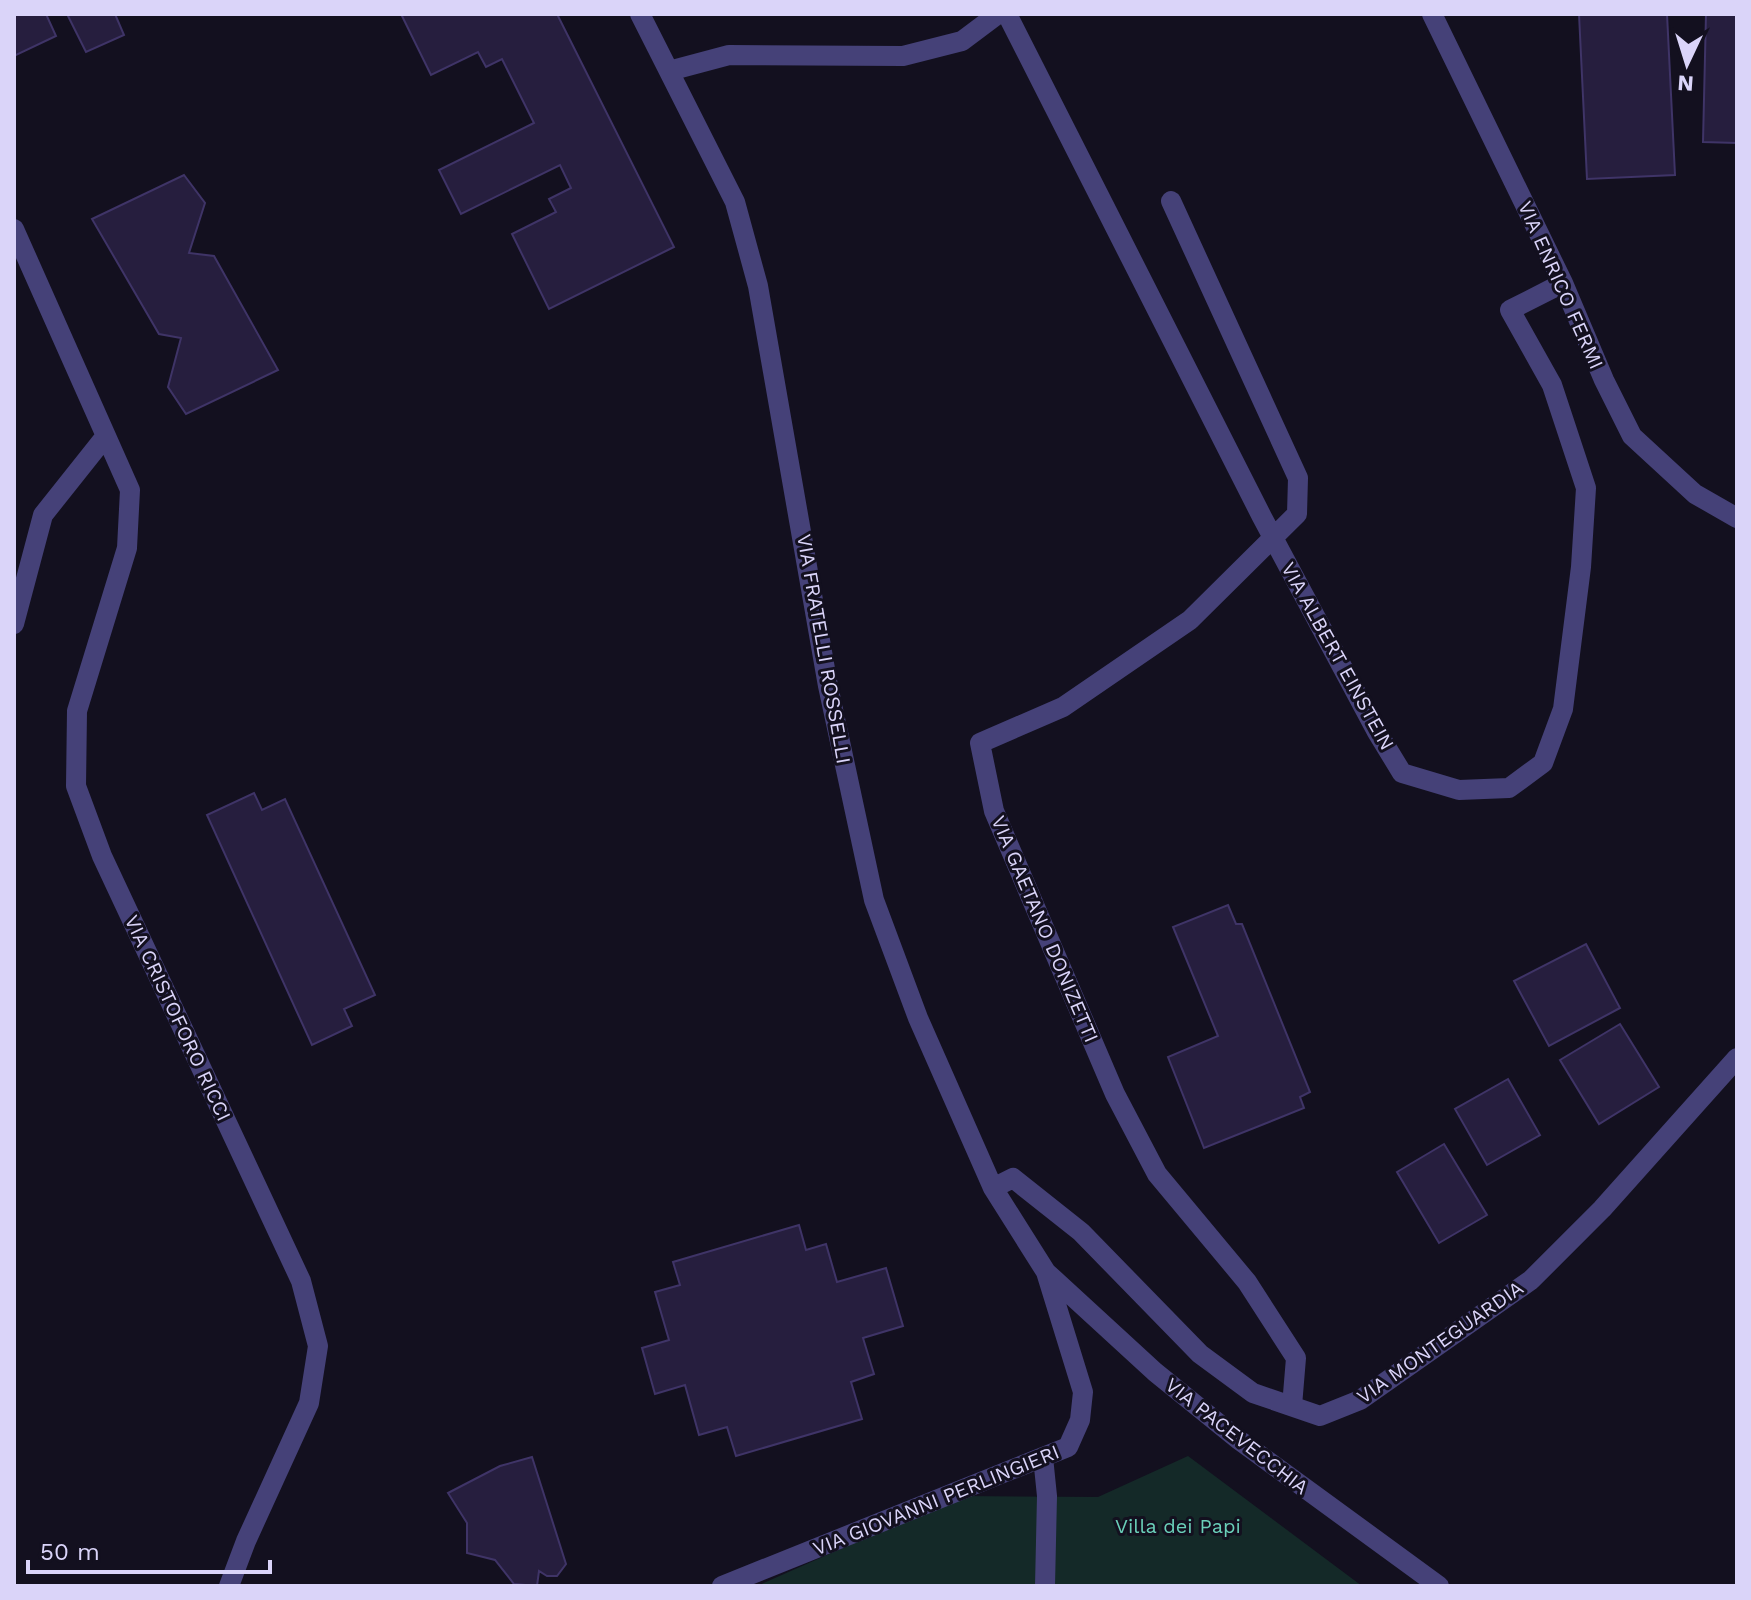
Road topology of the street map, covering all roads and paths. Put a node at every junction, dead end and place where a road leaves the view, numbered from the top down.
1 (640, 14) edge
2 (998, 14) edge
3 (1007, 14) edge
4 (1432, 14) edge
5 (669, 71) junction
6 (1171, 201) dead end
7 (14, 229) edge
8 (1563, 283) junction
9 (105, 437) junction
10 (1737, 518) edge
11 (1273, 536) junction
12 (14, 624) edge
13 (1737, 1058) edge
14 (993, 1188) junction
15 (1046, 1272) junction
16 (1292, 1406) junction
17 (1043, 1457) junction
18 (229, 1586) edge
19 (722, 1586) edge
20 (1045, 1586) edge
21 (1439, 1586) edge

1 - 5 street, VIA FRATELLI ROSSELLI
2 - 5 street
3 - 11 street, VIA ALBERT EINSTEIN
4 - 8 street, VIA ENRICO FERMI
5 - 14 street, VIA FRATELLI ROSSELLI
6 - 11 street, VIA GAETANO DONIZETTI
7 - 9 street, VIA CRISTOFORO RICCI
8 - 10 street, VIA ENRICO FERMI
8 - 11 street, VIA ALBERT EINSTEIN
9 - 12 street
9 - 18 street, VIA CRISTOFORO RICCI
11 - 16 street, VIA GAETANO DONIZETTI
13 - 16 street, VIA MONTEGUARDIA
14 - 15 street, VIA FRATELLI ROSSELLI
14 - 16 street, VIA MONTEGUARDIA
15 - 17 street, VIA GIOVANNI PERLINGIERI
15 - 21 street, VIA PACEVECCHIA
17 - 19 street, VIA GIOVANNI PERLINGIERI
17 - 20 street

